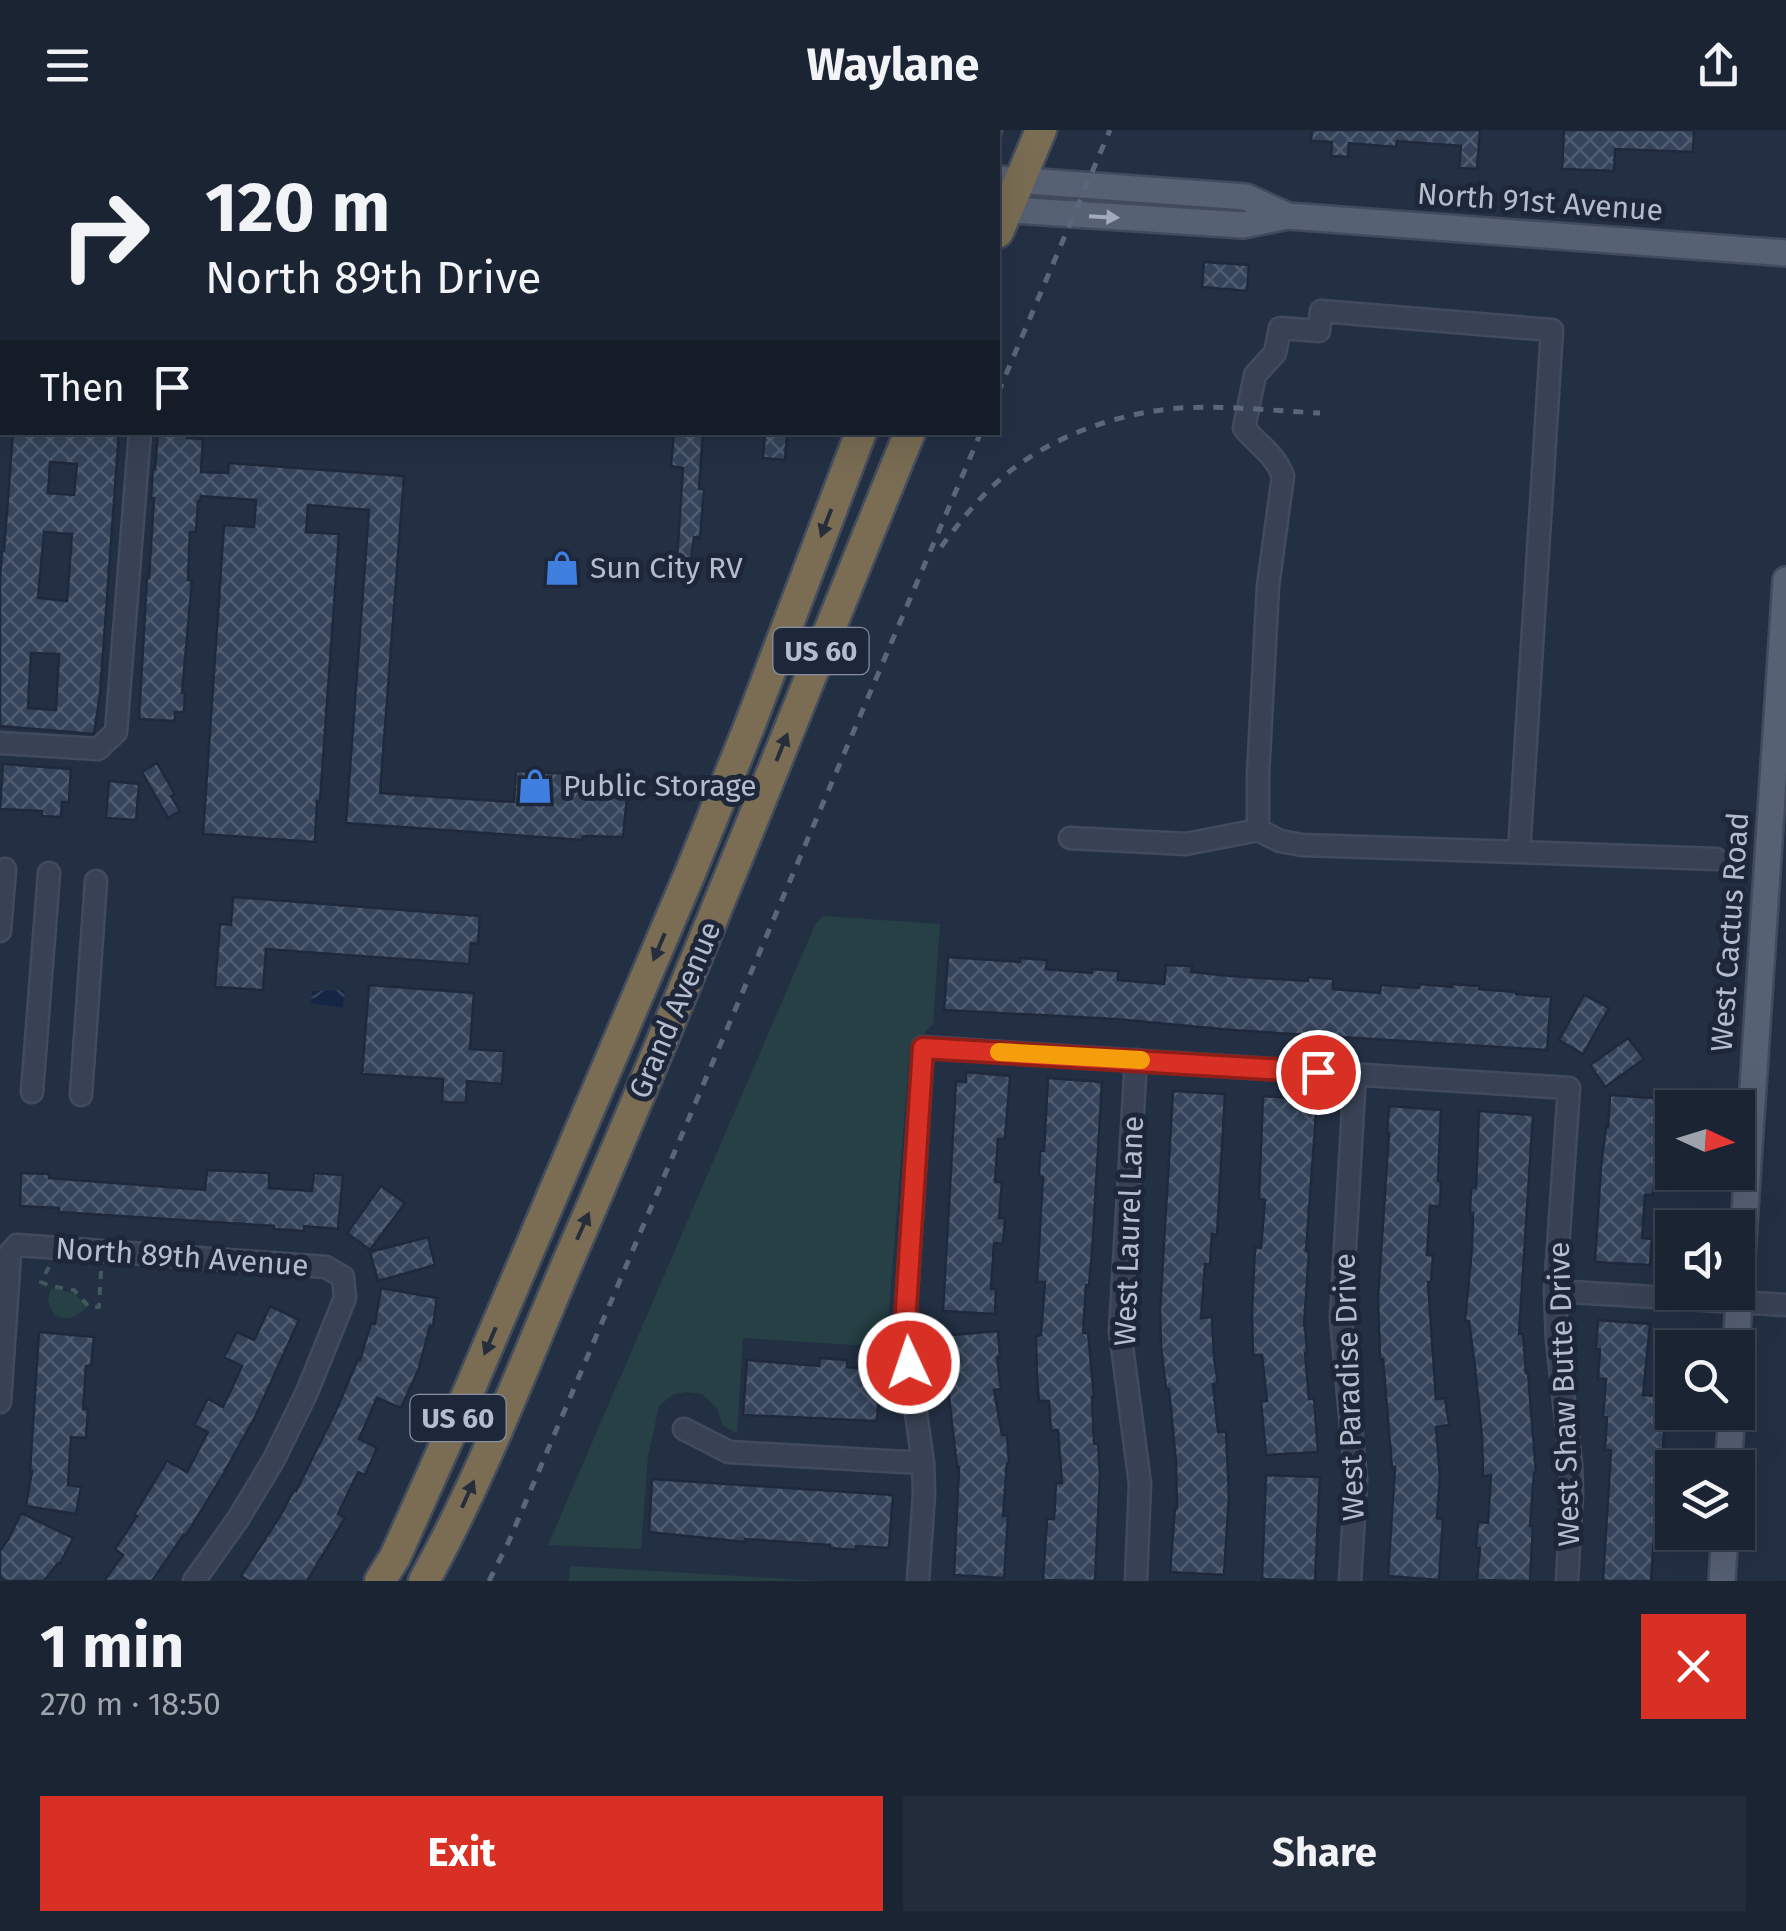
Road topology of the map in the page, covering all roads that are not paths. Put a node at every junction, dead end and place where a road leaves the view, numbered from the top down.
1 (1041, 130) edge
2 (1008, 179) edge
3 (1288, 216) junction
4 (1001, 217) edge
5 (1786, 252) edge
6 (140, 435) edge
7 (860, 435) edge
8 (909, 435) edge
9 (1786, 580) edge
10 (0, 743) edge
11 (1258, 830) junction
12 (1070, 838) dead end
13 (1519, 852) junction
14 (697, 857) junction
15 (1716, 860) dead end
16 (5, 869) dead end
17 (733, 870) junction
18 (49, 872) dead end
19 (96, 881) dead end
20 (0, 931) edge
21 (1136, 1060) junction
22 (1355, 1074) junction
23 (32, 1092) dead end
24 (81, 1095) dead end
25 (568, 1157) junction
26 (607, 1172) junction
27 (1745, 1210) edge
28 (1555, 1291) junction
29 (1655, 1296) edge
30 (1755, 1302) edge
31 (1786, 1305) edge
32 (0, 1402) edge
33 (684, 1429) dead end
34 (923, 1463) junction
35 (1723, 1550) edge
36 (194, 1581) edge
37 (380, 1581) edge
38 (424, 1581) edge
39 (918, 1581) edge
40 (1136, 1581) edge
41 (1350, 1581) edge
42 (1567, 1581) edge
43 (1722, 1581) edge

1 - 2 highway
2 - 3 main road, North 91st Avenue
2 - 4 highway
4 -> 3 main road, North 91st Avenue
3 - 5 main road, North 91st Avenue
6 - 10 street
7 -> 14 highway, Grand Avenue / US 60
17 -> 8 highway, Grand Avenue / US 60
9 - 27 main road, West Cactus Road
11 - 12 street
11 - 13 street
11 - 13 street
13 - 15 street
14 - 17 highway
14 -> 25 highway, Grand Avenue / US 60
16 - 20 street
17 - 26 highway, Grand Avenue / US 60
18 - 23 street
19 - 24 street
21 - 22 street
21 - 34 street
21 - 40 street, West Laurel Lane
22 - 28 street, West Shaw Butte Drive
22 - 41 street, West Paradise Drive
25 - 26 highway
25 -> 37 highway, Grand Avenue / US 60
38 -> 26 highway, Grand Avenue / US 60
28 - 29 street
28 - 42 street, West Shaw Butte Drive
30 - 31 street
32 - 36 street, North 89th Avenue
33 - 34 street
34 - 39 street
35 - 43 main road

